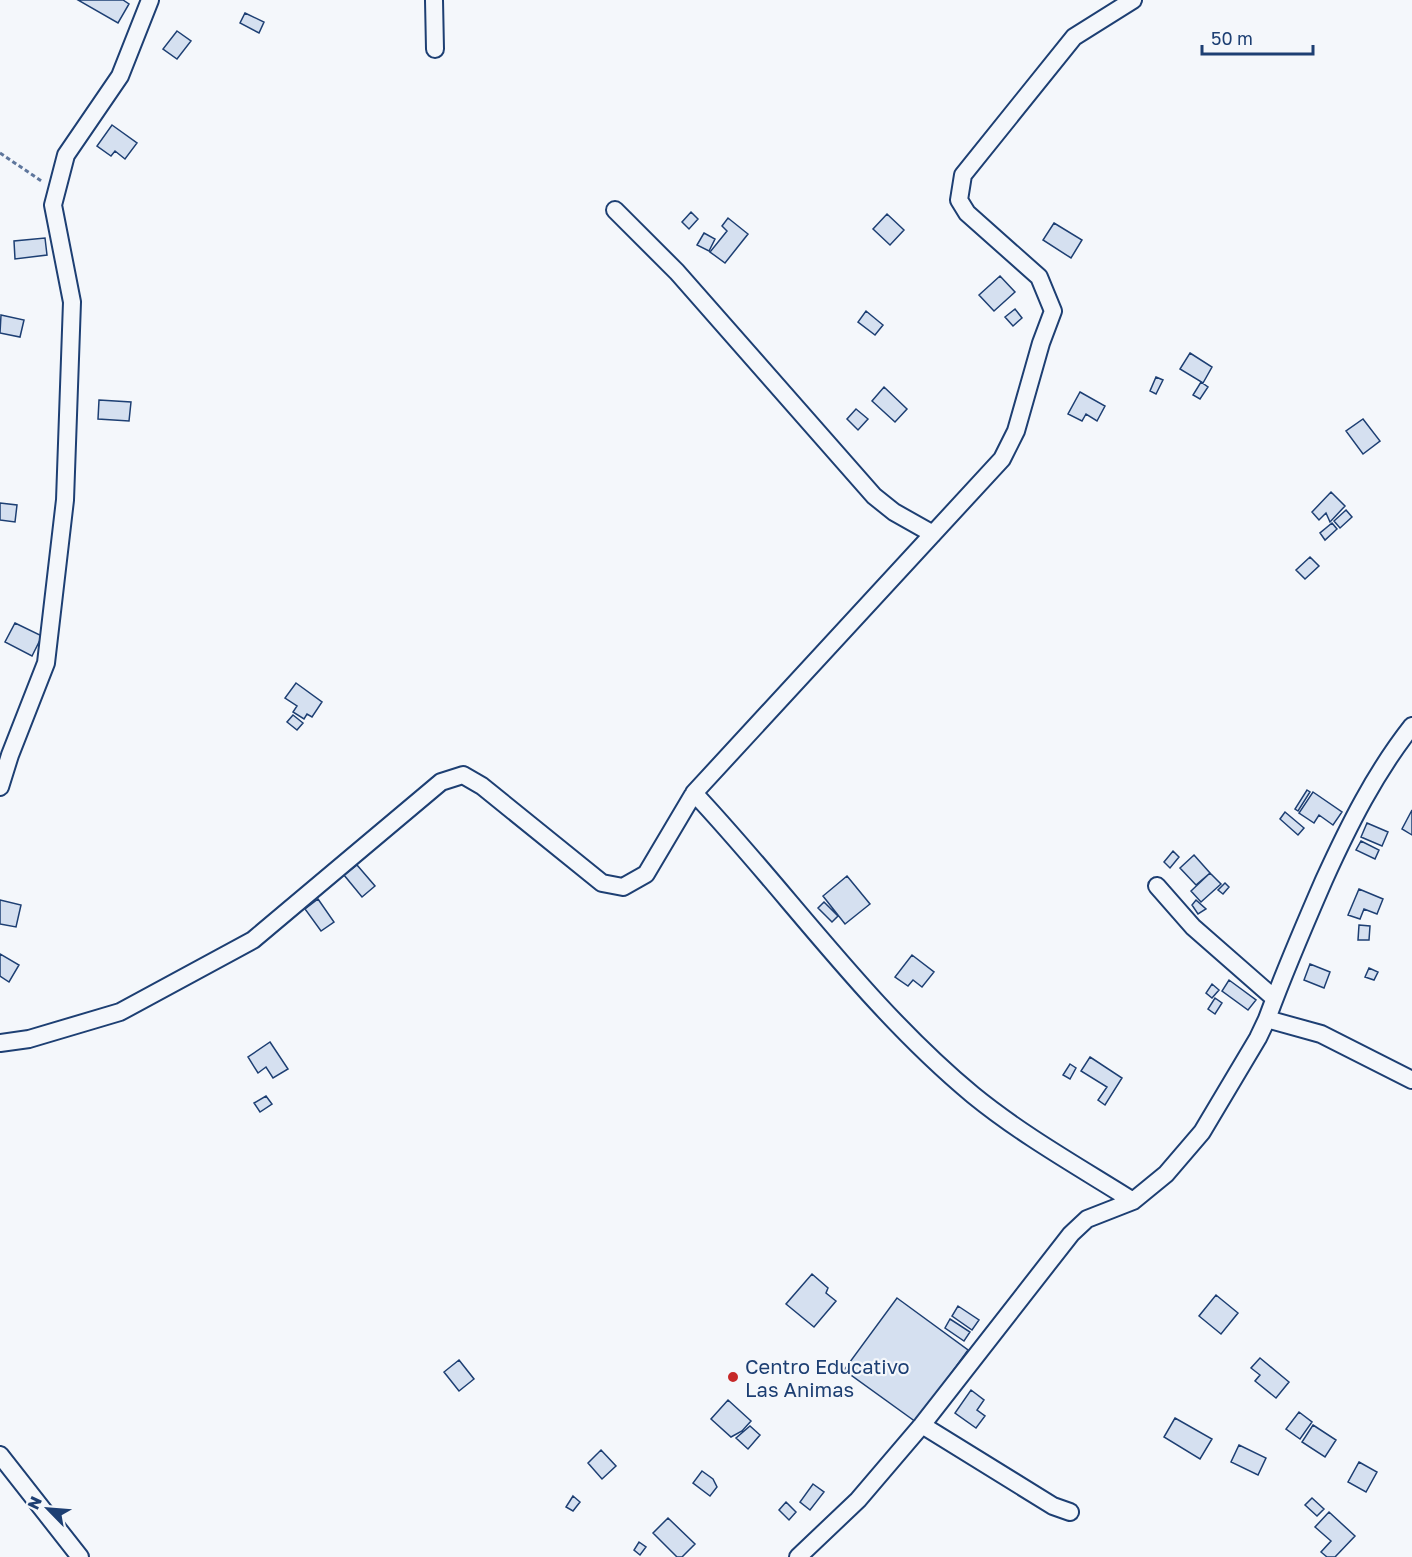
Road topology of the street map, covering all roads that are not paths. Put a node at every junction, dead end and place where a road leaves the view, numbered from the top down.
1 (150, 0) edge
2 (434, 0) edge
3 (1133, 0) edge
4 (435, 49) dead end
5 (615, 210) dead end
6 (933, 534) junction
7 (1412, 726) edge
8 (0, 787) edge
9 (694, 793) junction
10 (1157, 886) dead end
11 (1275, 998) junction
12 (1267, 1019) junction
13 (0, 1043) edge
14 (1412, 1080) edge
15 (1133, 1201) junction
16 (922, 1425) junction
17 (0, 1455) edge
18 (1070, 1512) dead end
19 (80, 1557) edge
20 (798, 1557) edge

1 - 8 street
2 - 4 street
3 - 6 street
5 - 6 street
6 - 9 street
7 - 11 street
9 - 13 street
9 - 15 street
10 - 11 street
11 - 12 street
12 - 14 street
12 - 15 street
15 - 16 street
16 - 18 street
16 - 20 street
17 - 19 street

